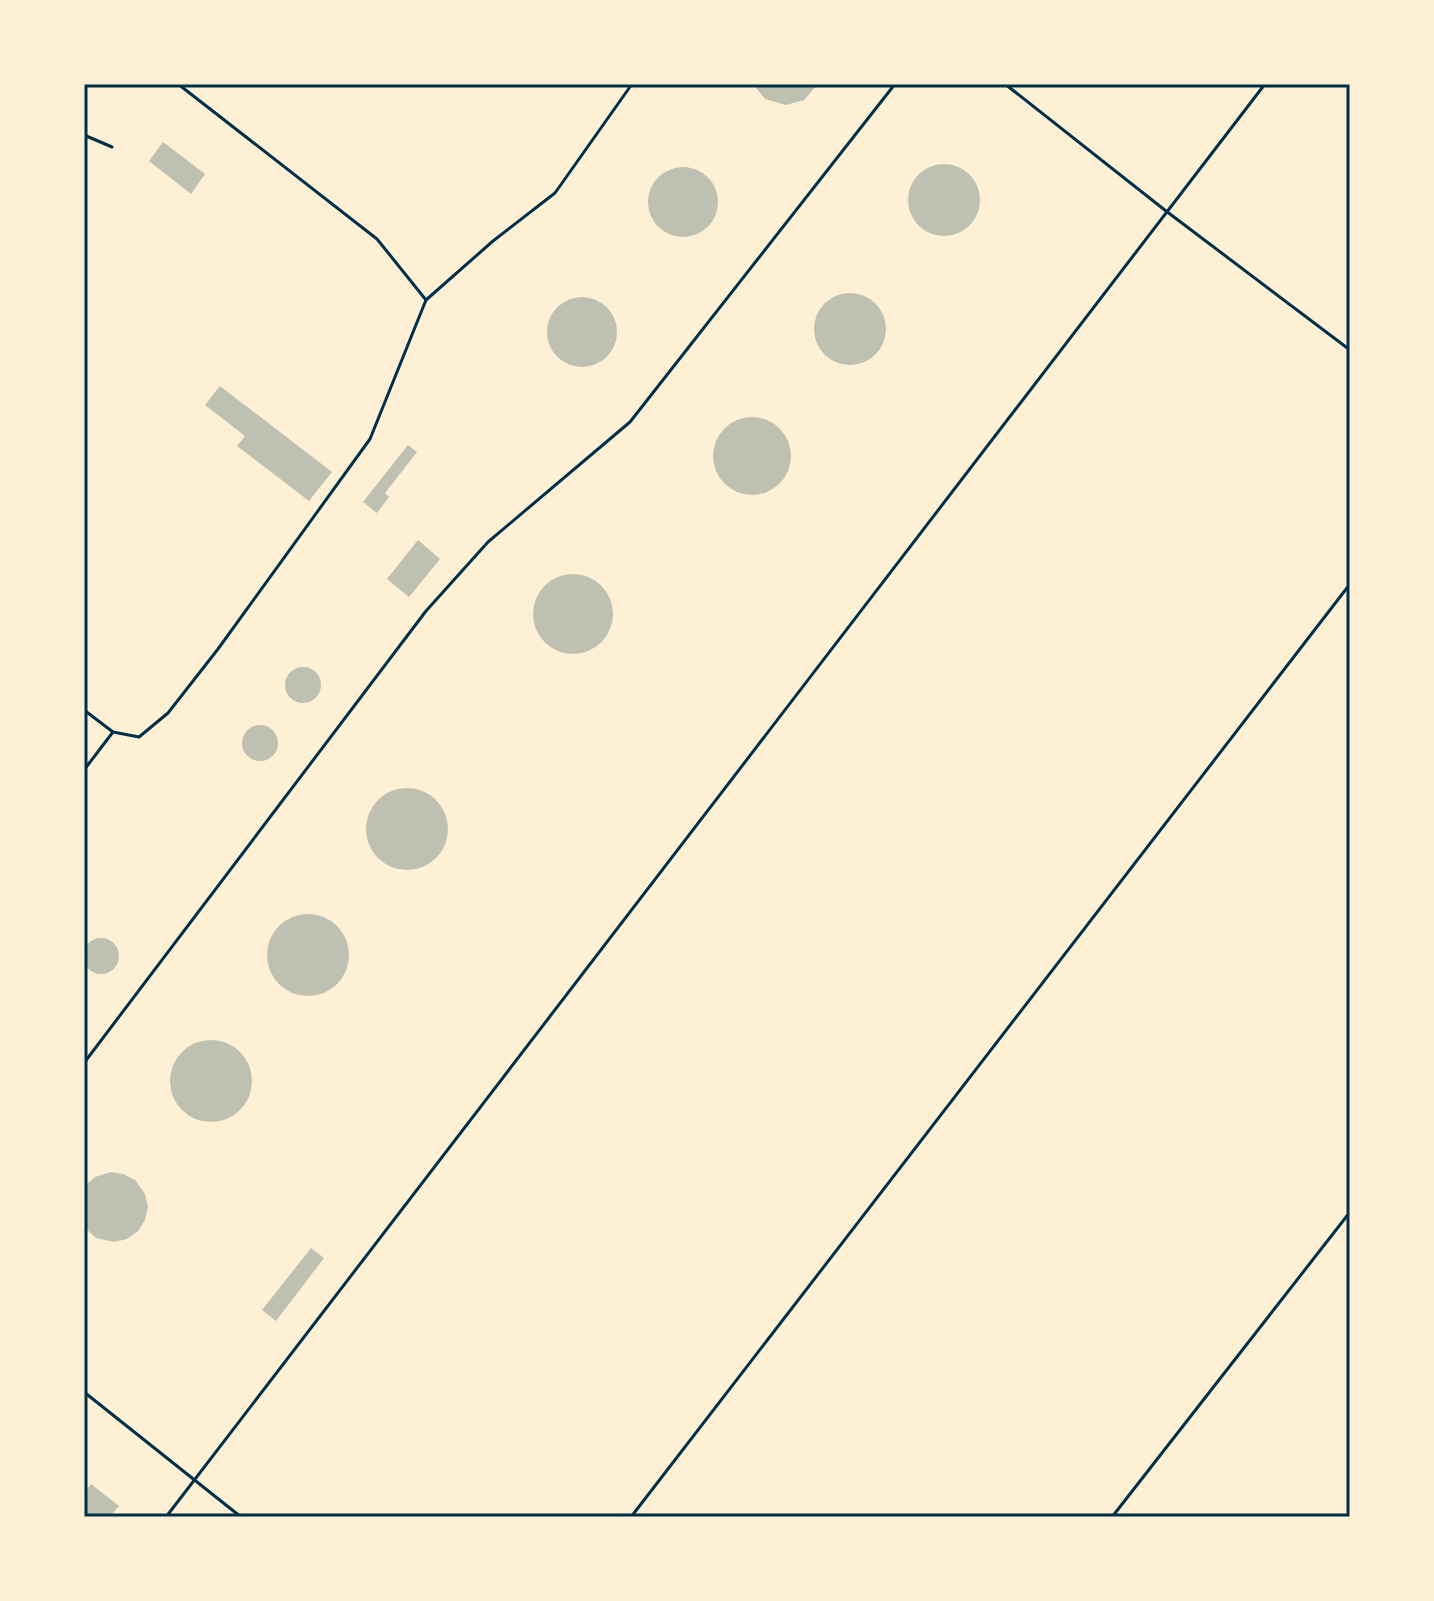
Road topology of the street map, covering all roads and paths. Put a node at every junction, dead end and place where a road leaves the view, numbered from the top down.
1 (178, 84) edge
2 (632, 84) edge
3 (895, 84) edge
4 (1005, 84) edge
5 (1265, 84) edge
6 (84, 135) edge
7 (112, 147) dead end
8 (1166, 211) junction
9 (426, 300) junction
10 (1350, 350) edge
11 (1350, 584) edge
12 (84, 710) edge
13 (113, 732) junction
14 (84, 770) edge
15 (84, 1063) edge
16 (1350, 1212) edge
17 (84, 1392) edge
18 (195, 1480) junction
19 (166, 1517) edge
20 (241, 1517) edge
21 (631, 1517) edge
22 (1112, 1517) edge

1 - 9 lane
2 - 9 lane
3 - 15 lane
4 - 8 lane
5 - 8 lane
6 - 7 lane
8 - 10 lane
8 - 18 lane
9 - 13 lane
11 - 21 lane
12 - 13 lane
13 - 14 lane
16 - 22 lane
17 - 18 lane
18 - 19 lane
18 - 20 lane

